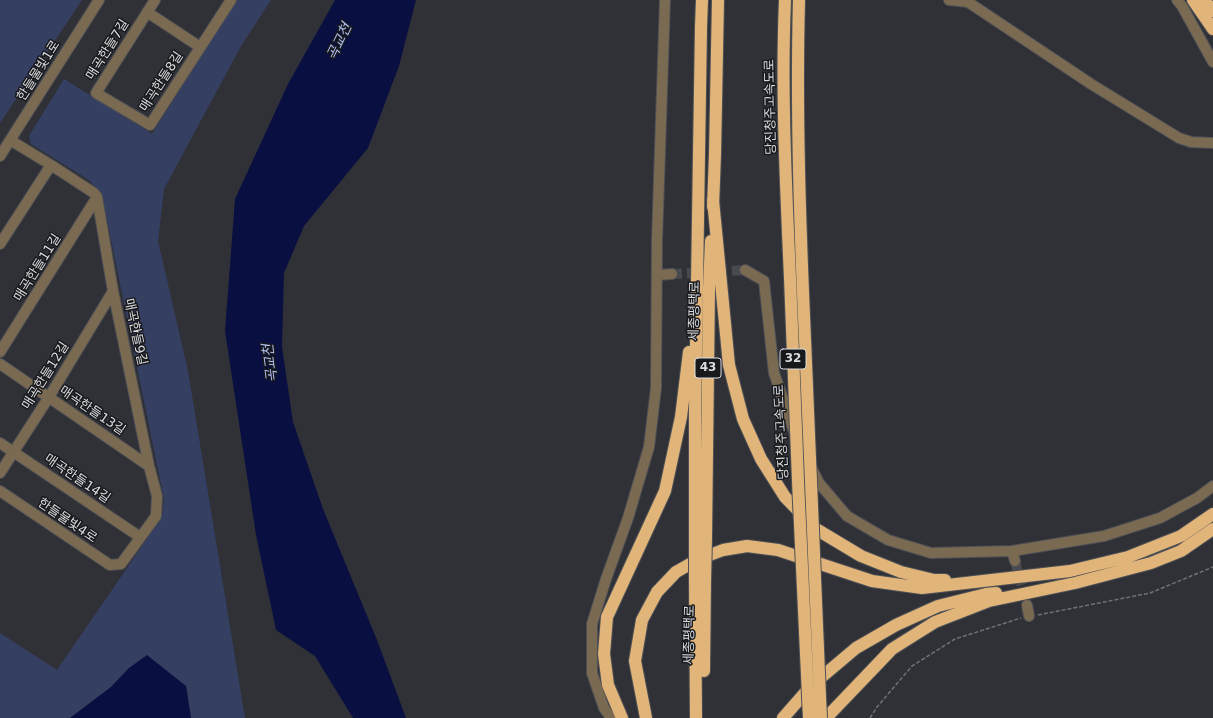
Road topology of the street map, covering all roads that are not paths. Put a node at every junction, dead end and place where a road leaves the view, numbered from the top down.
1 (99, 0) edge
2 (155, 0) edge
3 (231, 0) edge
4 (665, 0) edge
5 (702, 0) edge
6 (718, 0) edge
7 (785, 0) edge
8 (799, 0) edge
9 (949, 0) edge
10 (1177, 0) edge
11 (1193, 0) edge
12 (1204, 0) edge
13 (1213, 11) edge
14 (147, 12) junction
15 (1213, 29) edge
16 (200, 47) junction
17 (1213, 62) edge
18 (96, 93) joint
19 (10, 140) junction
20 (1213, 143) edge
21 (0, 156) edge
22 (51, 164) junction
23 (97, 197) junction
24 (713, 200) junction
25 (0, 244) edge
26 (745, 270) tunnel mouth
27 (672, 274) tunnel mouth
28 (657, 275) junction
29 (697, 289) junction
30 (113, 291) junction
31 (0, 352) edge
32 (0, 364) edge
33 (49, 397) junction
34 (0, 443) edge
35 (13, 452) junction
36 (149, 466) junction
37 (0, 473) edge
38 (1213, 486) edge
39 (0, 491) edge
40 (1213, 514) edge
41 (1213, 529) edge
42 (140, 537) junction
43 (700, 537) junction
44 (121, 564) joint
45 (994, 580) junction
46 (700, 581) junction
47 (1075, 583) junction
48 (1027, 605) tunnel mouth
49 (1029, 616) road end
50 (611, 718) edge
51 (622, 718) edge
52 (646, 718) edge
53 (696, 718) edge
54 (703, 718) edge
55 (783, 718) edge
56 (809, 718) edge
57 (821, 718) edge
58 (826, 718) edge

1 - 19 street, 한들물빛1로
2 - 14 street, 매곡한들7길
3 - 16 street, 매곡한들8길
4 - 28 street
5 - 29 highway, 세종평택로 / 43
6 - 24 highway, 세종평택로 / 43
7 - 56 highway, 당진청주고속도로 / 32, bridge
8 - 57 highway, 당진청주고속도로 / 32, bridge
9 - 20 street
10 - 17 street
11 - 15 highway
12 - 13 highway
14 - 16 street
14 - 18 street, 매곡한들7길
16 - 18 street, 매곡한들8길
19 - 21 street, 한들물빛1로
19 - 22 street
22 - 23 street
22 - 25 street
23 - 30 street, 매곡한들9길
23 - 31 street, 매곡한들11길
24 - 43 highway, 세종평택로 / 43
24 - 45 highway
26 - 38 street
27 - 28 street
28 - 50 street
29 - 43 highway, 세종평택로 / 43
29 - 51 highway
30 - 33 street, 매곡한들12길
30 - 36 street, 매곡한들9길
32 - 33 street, 매곡한들13길
33 - 35 street, 매곡한들12길
33 - 36 street, 매곡한들13길
34 - 35 street, 매곡한들14길
35 - 37 street, 매곡한들12길
35 - 42 street, 매곡한들14길
36 - 42 street, 매곡한들9길
39 - 44 street, 한들물빛4로
40 - 45 highway
41 - 47 highway
42 - 44 street, 매곡한들9길
43 - 46 highway, 세종평택로 / 43, bridge
45 - 52 highway
46 - 53 highway, 세종평택로 / 43
46 - 54 highway, 세종평택로 / 43
47 - 55 highway
47 - 58 highway
48 - 49 street

